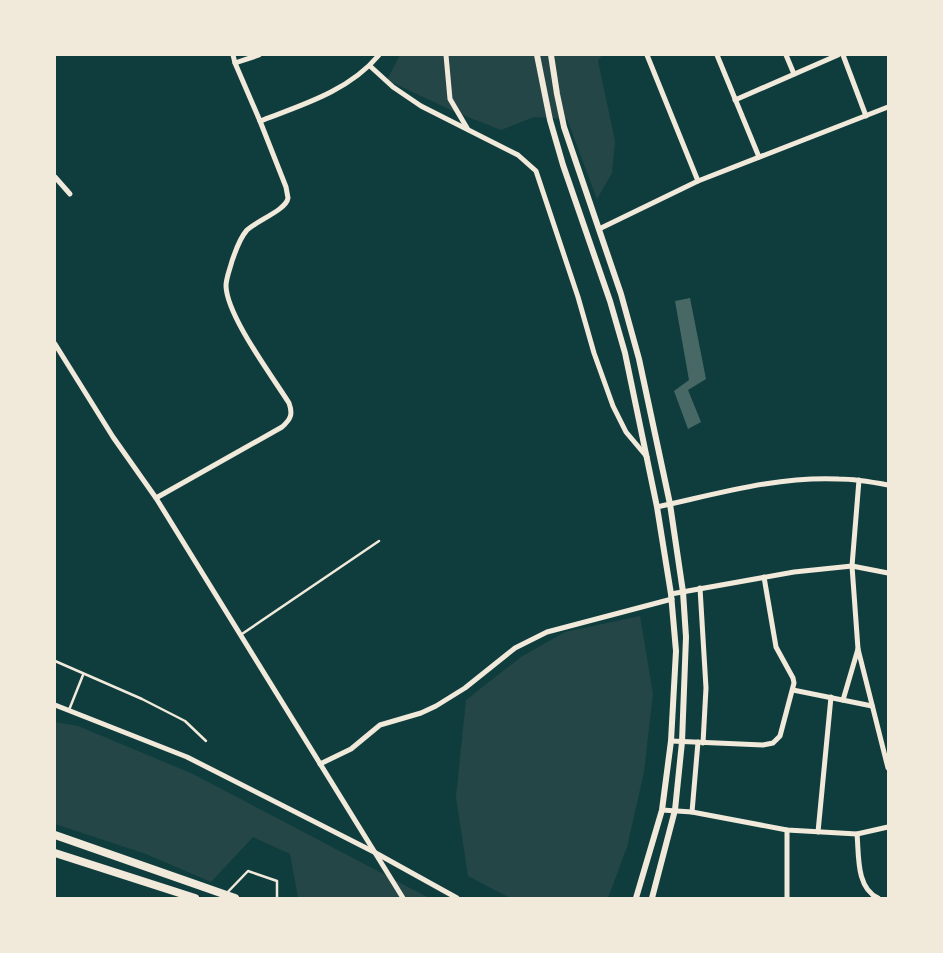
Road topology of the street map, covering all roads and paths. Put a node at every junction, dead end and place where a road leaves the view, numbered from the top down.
1 (233, 55) edge
2 (259, 55) edge
3 (379, 55) edge
4 (446, 55) edge
5 (537, 55) edge
6 (551, 55) edge
7 (647, 55) edge
8 (717, 55) edge
9 (786, 55) edge
10 (838, 55) edge
11 (843, 55) edge
12 (235, 62) junction
13 (370, 66) junction
14 (794, 74) junction
15 (735, 100) junction
16 (888, 107) edge
17 (866, 116) junction
18 (260, 121) junction
19 (467, 128) junction
20 (759, 156) junction
21 (55, 176) edge
22 (698, 181) junction
23 (70, 194) dead end
24 (599, 229) junction
25 (55, 344) edge
26 (647, 458) junction
27 (859, 480) junction
28 (888, 485) edge
29 (156, 498) junction
30 (670, 504) junction
31 (657, 507) junction
32 (379, 542) dead end
33 (852, 566) junction
34 (888, 573) edge
35 (764, 577) junction
36 (700, 588) junction
37 (683, 592) junction
38 (671, 596) junction
39 (241, 634) junction
40 (858, 649) junction
41 (55, 661) edge
42 (83, 674) junction
43 (793, 690) junction
44 (830, 697) junction
45 (843, 700) junction
46 (55, 705) edge
47 (872, 706) junction
48 (69, 710) junction
49 (206, 741) dead end
50 (671, 742) junction
51 (682, 742) junction
52 (701, 743) junction
53 (320, 764) junction
54 (888, 768) edge
55 (662, 810) junction
56 (675, 810) junction
57 (692, 812) junction
58 (888, 827) edge
59 (787, 830) junction
60 (818, 832) junction
61 (857, 834) junction
62 (55, 835) edge
63 (55, 852) edge
64 (374, 852) junction
65 (224, 896) edge
66 (195, 898) edge
67 (235, 898) edge
68 (277, 898) edge
69 (403, 898) edge
70 (457, 898) edge
71 (636, 898) edge
72 (652, 898) edge
73 (788, 898) edge
74 (878, 898) edge

1 - 12 street
2 - 12 street
3 - 13 street
4 - 19 street
5 - 26 street
6 - 24 street
7 - 22 street
8 - 15 street
9 - 14 street
10 - 14 street
11 - 17 street
12 - 18 street
13 - 18 street
13 - 19 street
14 - 15 street
15 - 20 street
16 - 17 street
17 - 20 street
18 - 29 street
19 - 26 street
20 - 22 street
21 - 23 street
22 - 24 street
24 - 30 street
25 - 29 street
26 - 31 street
27 - 28 street
27 - 30 street
27 - 33 street
29 - 39 street
30 - 31 street
30 - 37 street
31 - 38 street
32 - 39 lane
33 - 34 street
33 - 35 street
33 - 40 street
35 - 36 street
35 - 43 street
36 - 37 street
36 - 52 street
37 - 38 street
37 - 51 street
38 - 50 street
38 - 53 street
39 - 53 street
40 - 45 street
40 - 47 street
41 - 42 lane
42 - 48 lane
42 - 49 lane
43 - 44 street
43 - 52 street
44 - 45 street
44 - 60 street
45 - 47 street
46 - 48 street
47 - 54 street
48 - 64 street
50 - 51 street
50 - 55 street
51 - 52 street
51 - 56 street
52 - 57 street
53 - 64 street
55 - 56 street
55 - 71 street
56 - 57 street
56 - 72 street
57 - 59 street
58 - 61 street
59 - 60 street
59 - 73 street
60 - 61 street
61 - 74 street
62 - 65 main road
63 - 66 main road
64 - 69 street
64 - 70 street
65 - 67 main road
65 - 68 lane

